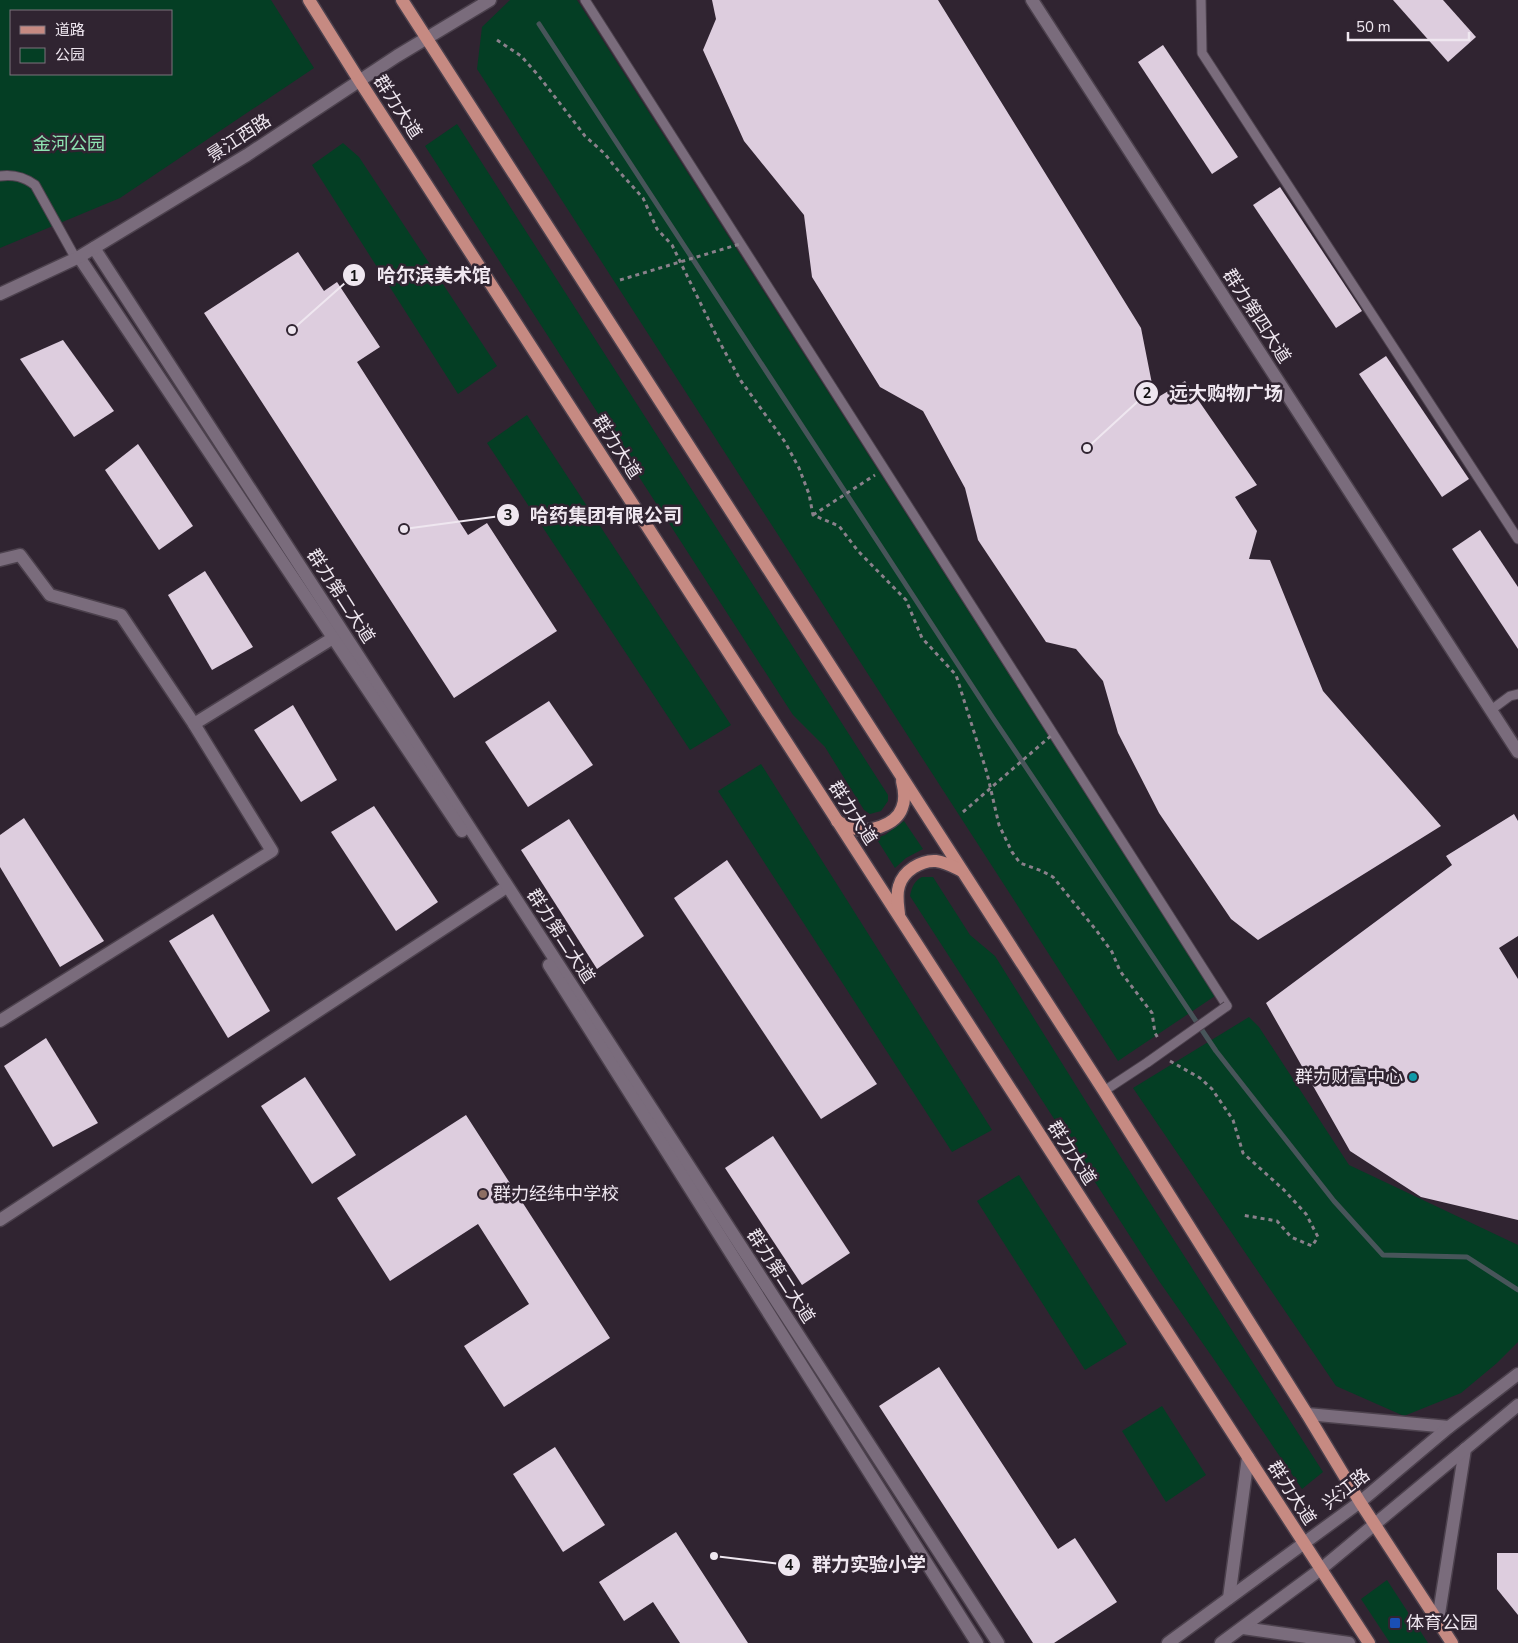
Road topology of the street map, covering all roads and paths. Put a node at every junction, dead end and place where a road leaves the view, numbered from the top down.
1 (309, 0) edge
2 (402, 0) edge
3 (490, 0) edge
4 (585, 0) edge
5 (1032, 0) edge
6 (1201, 0) edge
7 (426, 39) junction
8 (497, 40) dead end
9 (360, 80) junction
10 (0, 176) edge
11 (740, 244) junction
12 (94, 248) junction
13 (77, 258) junction
14 (620, 280) dead end
15 (0, 294) edge
16 (884, 469) junction
17 (813, 514) junction
18 (1518, 540) edge
19 (0, 560) edge
20 (333, 638) junction
21 (1518, 694) edge
22 (1491, 710) junction
23 (194, 724) junction
24 (1053, 734) junction
25 (1518, 752) edge
26 (901, 776) junction
27 (963, 812) dead end
28 (838, 821) junction
29 (962, 871) junction
30 (502, 890) junction
31 (899, 916) junction
32 (0, 1021) edge
33 (1162, 1047) dead end
34 (1166, 1054) dead end
35 (1104, 1091) junction
36 (1242, 1215) dead end
37 (0, 1220) edge
38 (1518, 1374) edge
39 (1518, 1405) edge
40 (1307, 1414) junction
41 (1449, 1427) junction
42 (1465, 1449) junction
43 (1248, 1457) junction
44 (1360, 1502) junction
45 (1375, 1524) junction
46 (1304, 1544) junction
47 (1321, 1569) junction
48 (1229, 1598) junction
49 (1438, 1620) junction
50 (1243, 1628) junction
51 (977, 1643) edge
52 (998, 1643) edge
53 (1168, 1643) edge
54 (1221, 1643) edge
55 (1349, 1643) edge
56 (1369, 1643) edge
57 (1452, 1643) edge

1 - 9 main road, 群力大道
2 - 7 main road
3 - 7 main road, 景江西路
4 - 11 lane
5 - 22 main road, 群力第四大道
6 - 18 lane
7 - 9 main road, 景江西路
7 - 26 main road
8 - 17 path
9 - 12 main road, 景江西路
9 - 28 main road, 群力大道
10 - 13 lane
11 - 14 path, bridge
11 - 16 lane
12 - 13 main road, 景江西路
12 - 52 main road, 群力第二大道
13 - 15 main road, 景江西路
13 - 20 main road, 群力第二大道
16 - 17 path
16 - 24 lane
17 - 33 path
19 - 23 main road
20 - 23 main road
20 - 30 main road, 群力第二大道
21 - 22 lane
22 - 25 main road, 群力第四大道
23 - 32 main road
24 - 27 path, bridge
24 - 35 lane, bridge
26 - 28 main road
26 - 29 main road
28 - 31 main road, 群力大道
29 - 31 main road
29 - 35 main road
30 - 37 main road
30 - 51 main road, 群力第二大道
31 - 43 main road, 群力大道
34 - 36 path
35 - 40 main road
38 - 41 main road, 兴江路
39 - 42 main road
40 - 41 main road
40 - 44 main road
41 - 44 main road, 兴江路
42 - 45 main road
42 - 49 main road
43 - 46 main road, 群力大道
43 - 48 main road
44 - 45 main road
44 - 46 main road, 兴江路
45 - 47 main road
45 - 49 main road
46 - 47 main road, 群力大道
46 - 48 main road, 兴江路
47 - 50 main road
47 - 56 main road, 群力大道
48 - 53 main road, 兴江路
49 - 57 main road
50 - 54 main road
50 - 55 main road

